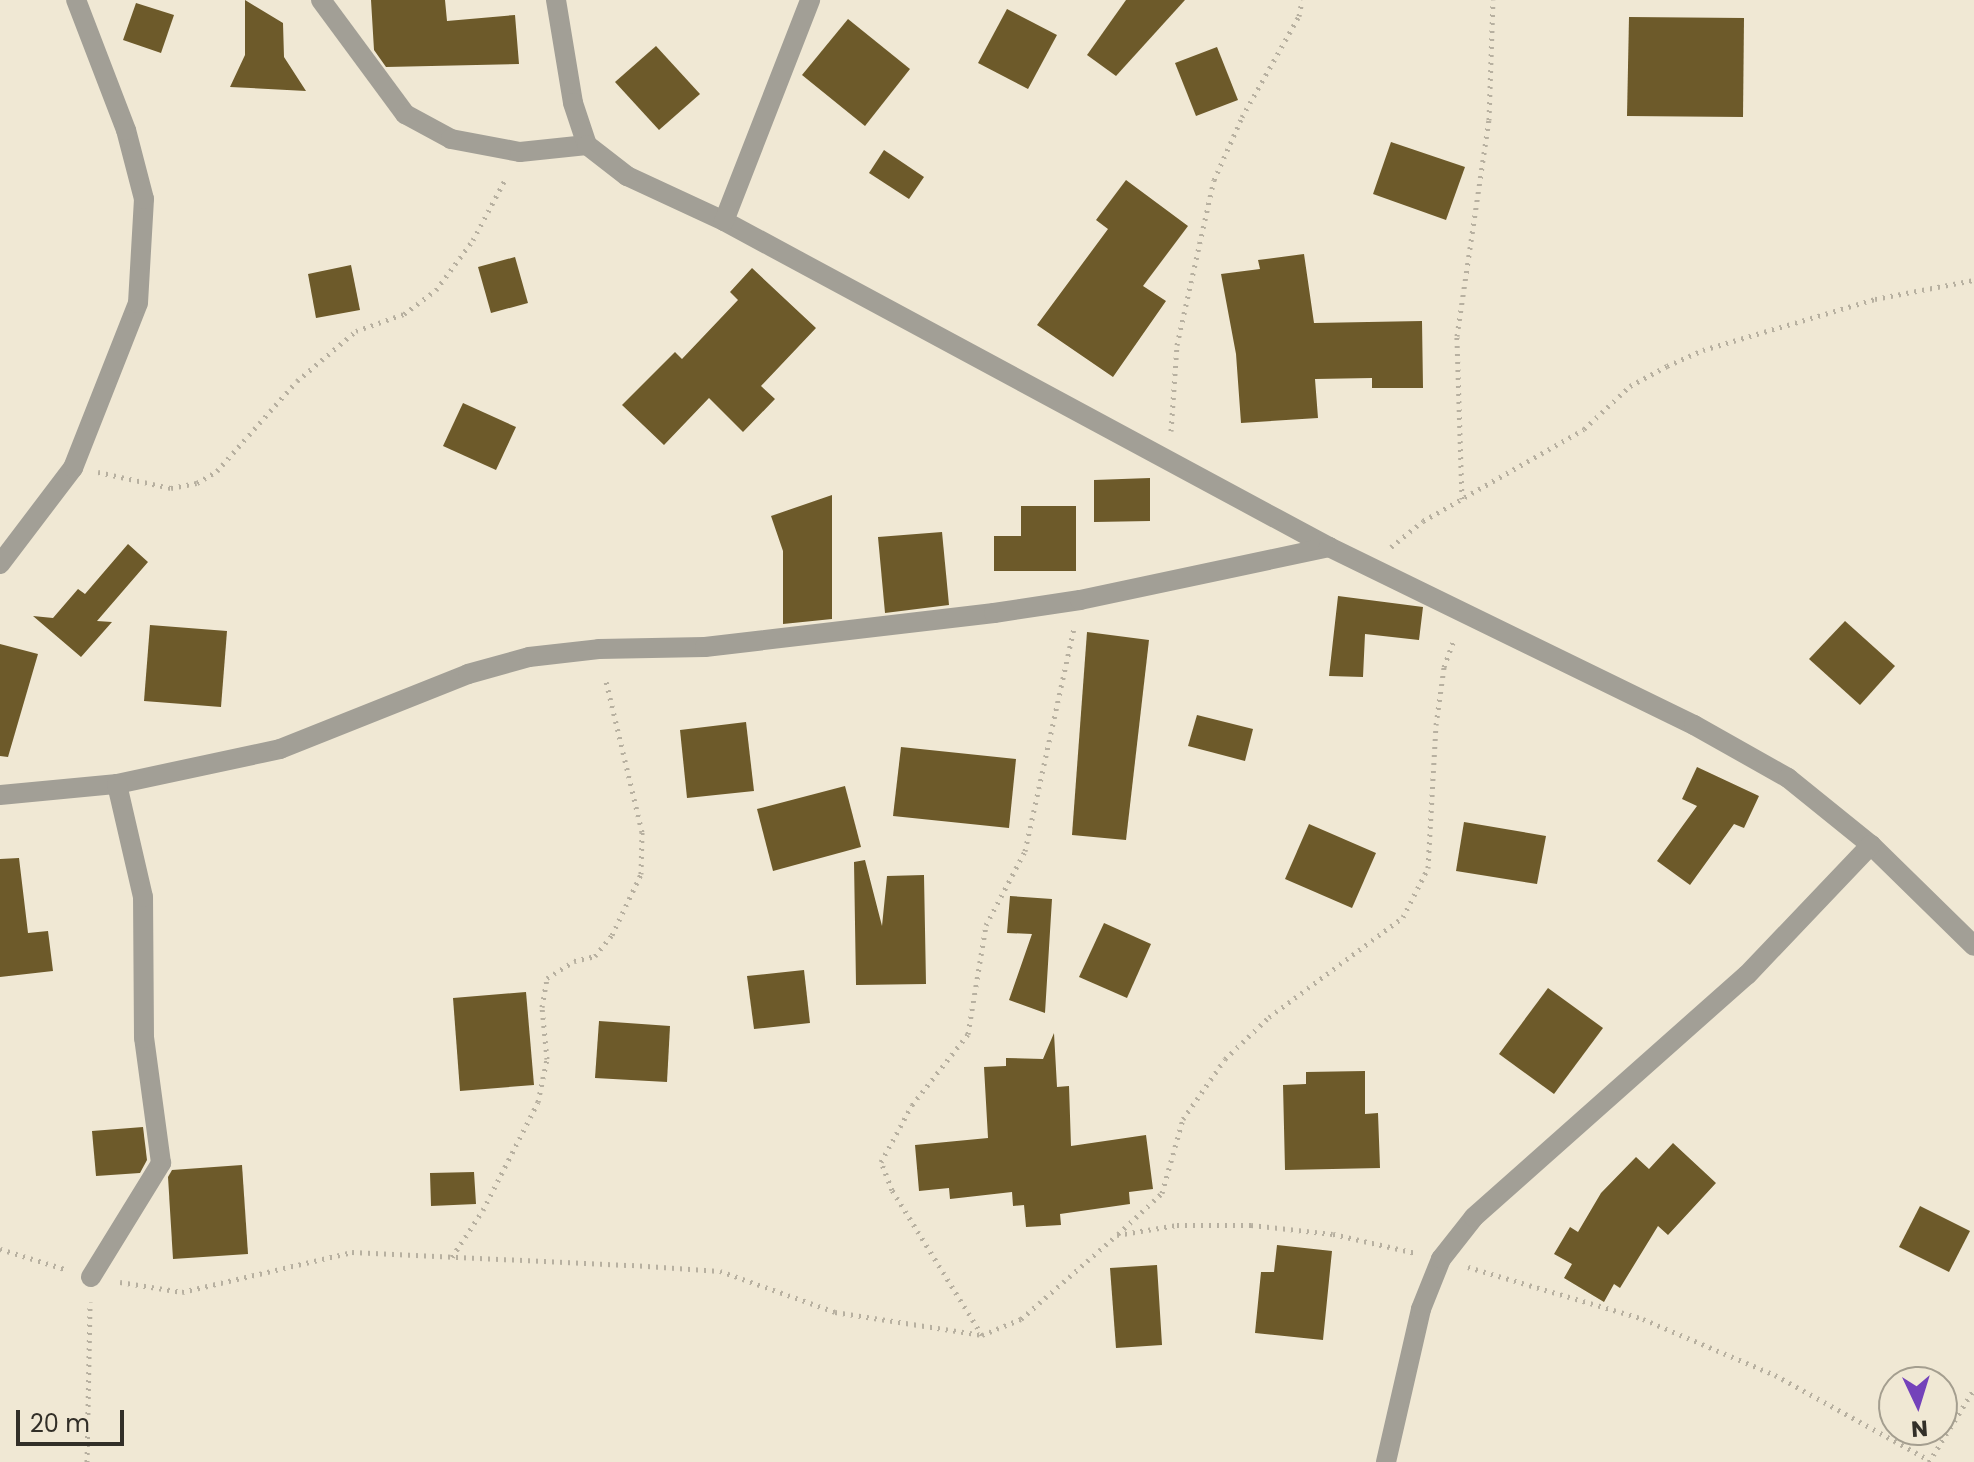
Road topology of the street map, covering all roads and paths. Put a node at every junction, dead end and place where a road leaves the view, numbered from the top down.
1 (76, 0) edge
2 (321, 0) edge
3 (556, 0) edge
4 (810, 0) edge
5 (1302, 0) edge
6 (1493, 0) edge
7 (587, 145) junction
8 (520, 152) junction
9 (724, 221) junction
10 (1974, 280) edge
11 (1169, 464) junction
12 (73, 468) junction
13 (1462, 499) junction
14 (1329, 547) junction
15 (0, 564) edge
16 (1369, 565) junction
17 (1080, 600) junction
18 (1463, 611) junction
19 (599, 649) junction
20 (117, 784) junction
21 (0, 795) edge
22 (1871, 845) junction
23 (1974, 946) edge
24 (1117, 1235) junction
25 (0, 1249) edge
26 (451, 1258) junction
27 (1441, 1259) junction
28 (91, 1277) junction
29 (982, 1335) junction
30 (1974, 1389) edge
31 (1929, 1461) edge
32 (87, 1462) edge
33 (1386, 1462) edge

1 - 12 street
2 - 8 street
3 - 7 street
4 - 9 street
5 - 11 path
6 - 13 path
7 - 8 street
7 - 9 street
8 - 12 path
9 - 11 street
10 - 13 path
11 - 14 street
12 - 15 street
13 - 16 path
14 - 16 street
14 - 17 street
16 - 18 street
17 - 19 street
17 - 29 path
18 - 22 street
18 - 24 path
19 - 20 street
19 - 26 path
20 - 21 street
20 - 28 street
22 - 23 street
22 - 27 street
24 - 27 path
24 - 29 path
25 - 28 path
26 - 28 path
26 - 29 path
27 - 31 path
27 - 33 street
28 - 32 path
30 - 31 path

